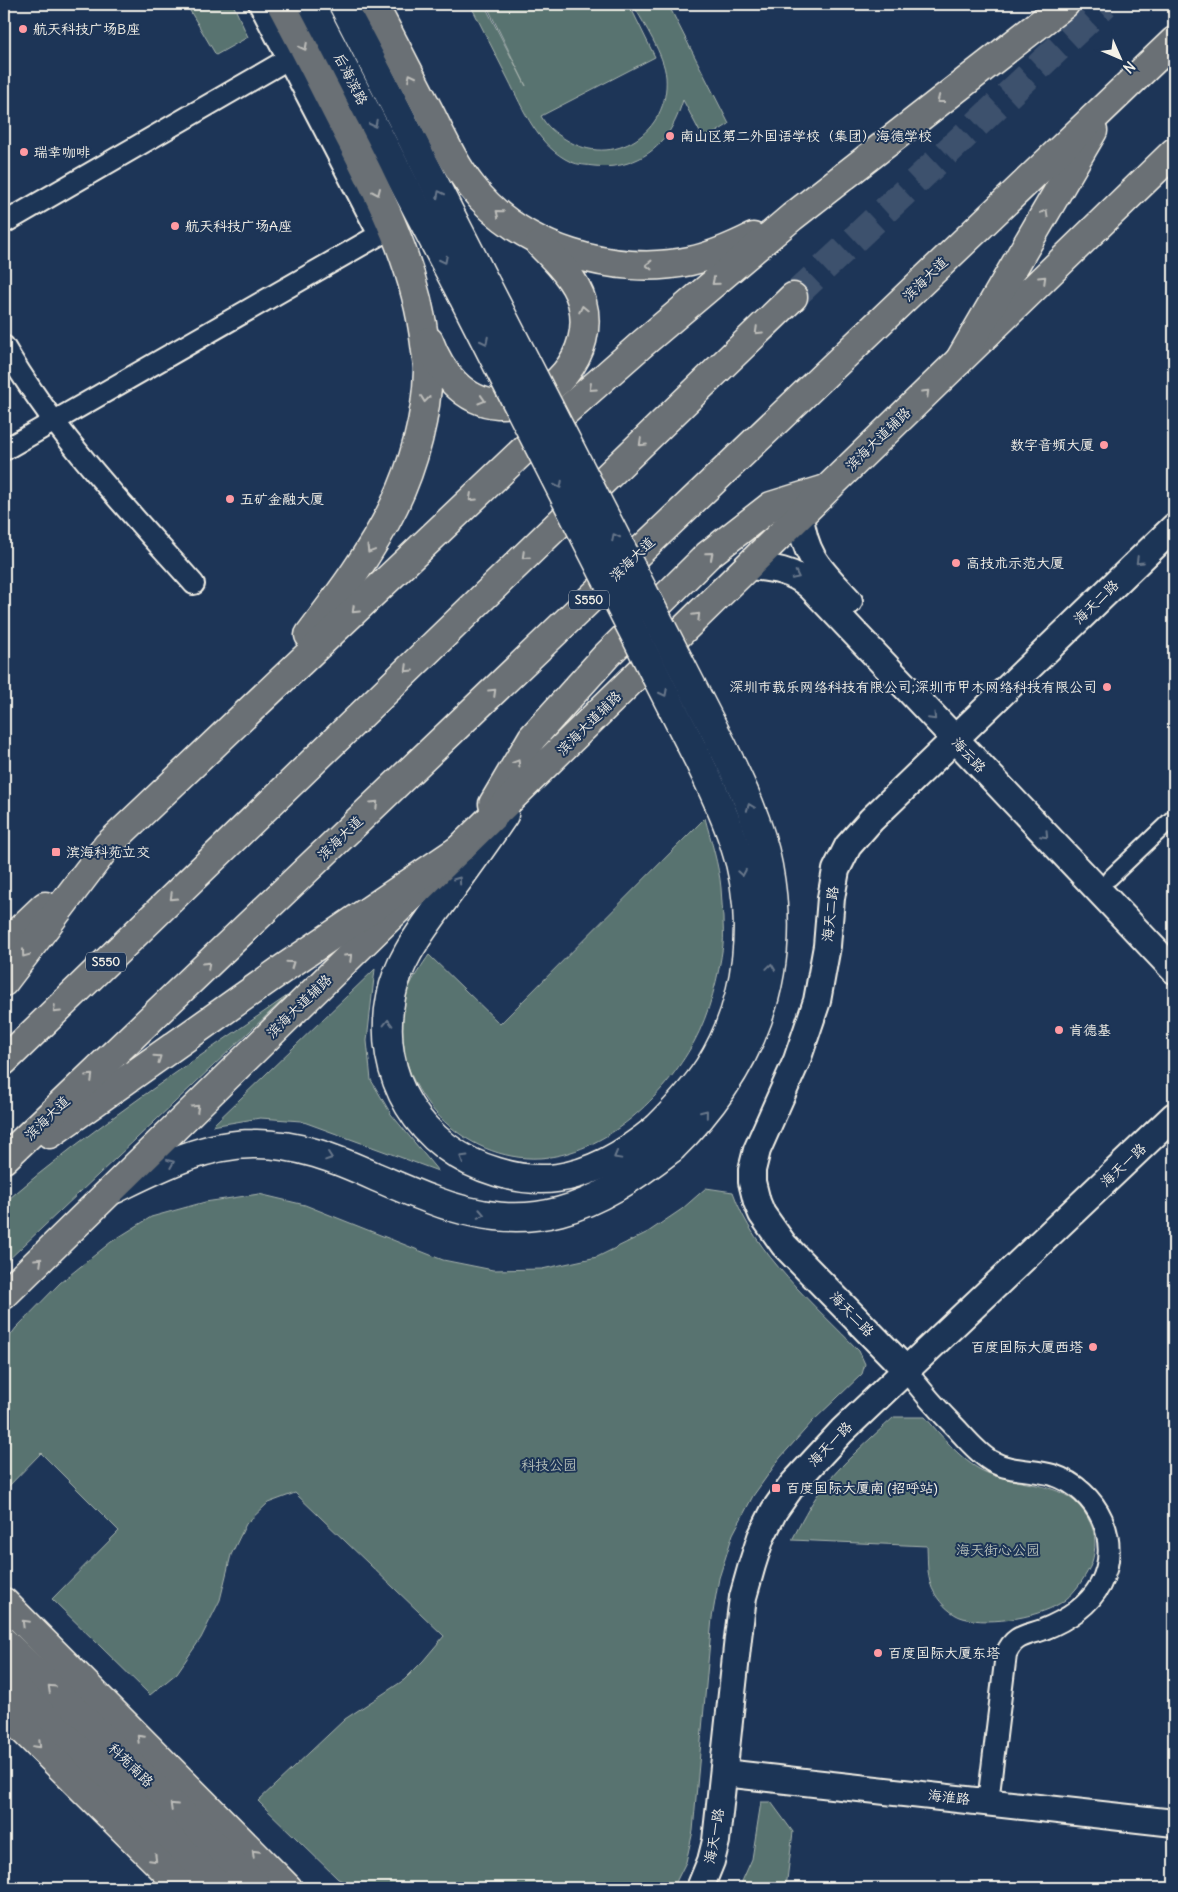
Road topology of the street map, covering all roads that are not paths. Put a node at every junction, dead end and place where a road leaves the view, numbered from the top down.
1 (259, 4) edge
2 (281, 4) edge
3 (310, 4) edge
4 (343, 4) edge
5 (373, 4) edge
6 (1035, 4) edge
7 (1065, 4) edge
8 (1174, 41) edge
9 (288, 59) junction
10 (978, 70) junction
11 (1110, 103) junction
12 (1174, 152) edge
13 (792, 217) junction
14 (4, 223) edge
15 (528, 234) junction
16 (794, 297) tunnel mouth
17 (422, 323) junction
18 (4, 346) edge
19 (959, 361) junction
20 (53, 421) junction
21 (4, 450) edge
22 (828, 488) junction
23 (800, 515) junction
24 (1174, 527) edge
25 (748, 566) junction
26 (194, 584) dead end
27 (258, 703) junction
28 (961, 733) junction
29 (526, 785) junction
30 (1174, 817) edge
31 (467, 842) junction
32 (108, 846) junction
33 (1110, 878) junction
34 (4, 945) edge
35 (1174, 945) edge
36 (1174, 970) edge
37 (4, 982) edge
38 (4, 1061) edge
39 (1174, 1116) edge
40 (664, 1138) junction
41 (4, 1159) edge
42 (4, 1167) edge
43 (111, 1191) junction
44 (4, 1295) edge
45 (906, 1370) junction
46 (4, 1602) edge
47 (4, 1642) edge
48 (4, 1677) edge
49 (4, 1711) edge
50 (102, 1755) junction
51 (724, 1773) junction
52 (988, 1802) junction
53 (1174, 1823) edge
54 (184, 1888) edge
55 (221, 1888) edge
56 (259, 1888) edge
57 (288, 1888) edge
58 (700, 1888) edge

1 - 9 street
2 -> 17 main road
3 -> 40 main road, 后海滨路, bridge
40 -> 4 main road, 后海滨路, bridge
15 -> 5 main road
6 - 10 main road
7 - 10 main road
8 - 11 main road, 滨海大道 / S550
9 - 14 street
9 - 20 street
10 -> 13 main road
19 -> 11 main road
41 -> 11 main road, 滨海大道 / S550
19 -> 12 main road, 滨海大道辅路
13 -> 15 main road
13 -> 27 main road
17 -> 15 main road
16 -> 38 main road, S550
17 -> 27 main road
18 - 20 street
22 -> 19 main road, 滨海大道辅路
20 - 21 street
20 - 26 street
22 - 23 main road, 滨海大道辅路
31 -> 22 main road
23 - 25 main road, 滨海大道辅路
23 - 28 street, 海云路
24 -> 28 street, 海天二路
25 -> 28 street, 海云路
29 -> 25 main road, 滨海大道辅路
27 - 32 main road
28 - 33 street, 海云路
28 -> 36 street, 海云路
28 - 45 street, 海天二路
29 - 31 main road, 滨海大道辅路
40 -> 29 main road
30 - 33 street
42 -> 31 main road
43 -> 31 main road, 滨海大道辅路
32 - 34 main road
32 -> 37 main road
33 - 35 street, 海云路
39 - 45 street, 海天一路
43 -> 40 main road
44 -> 43 main road, 滨海大道辅路
45 - 51 street, 海天一路
45 - 52 street
57 -> 46 main road
50 -> 47 main road, 科苑南路
48 - 50 main road, 科苑南路
49 -> 54 main road
50 - 55 main road, 科苑南路
56 -> 50 main road, 科苑南路
51 - 52 street, 海淮路
51 - 58 street, 海天一路
52 - 53 street, 海淮路

